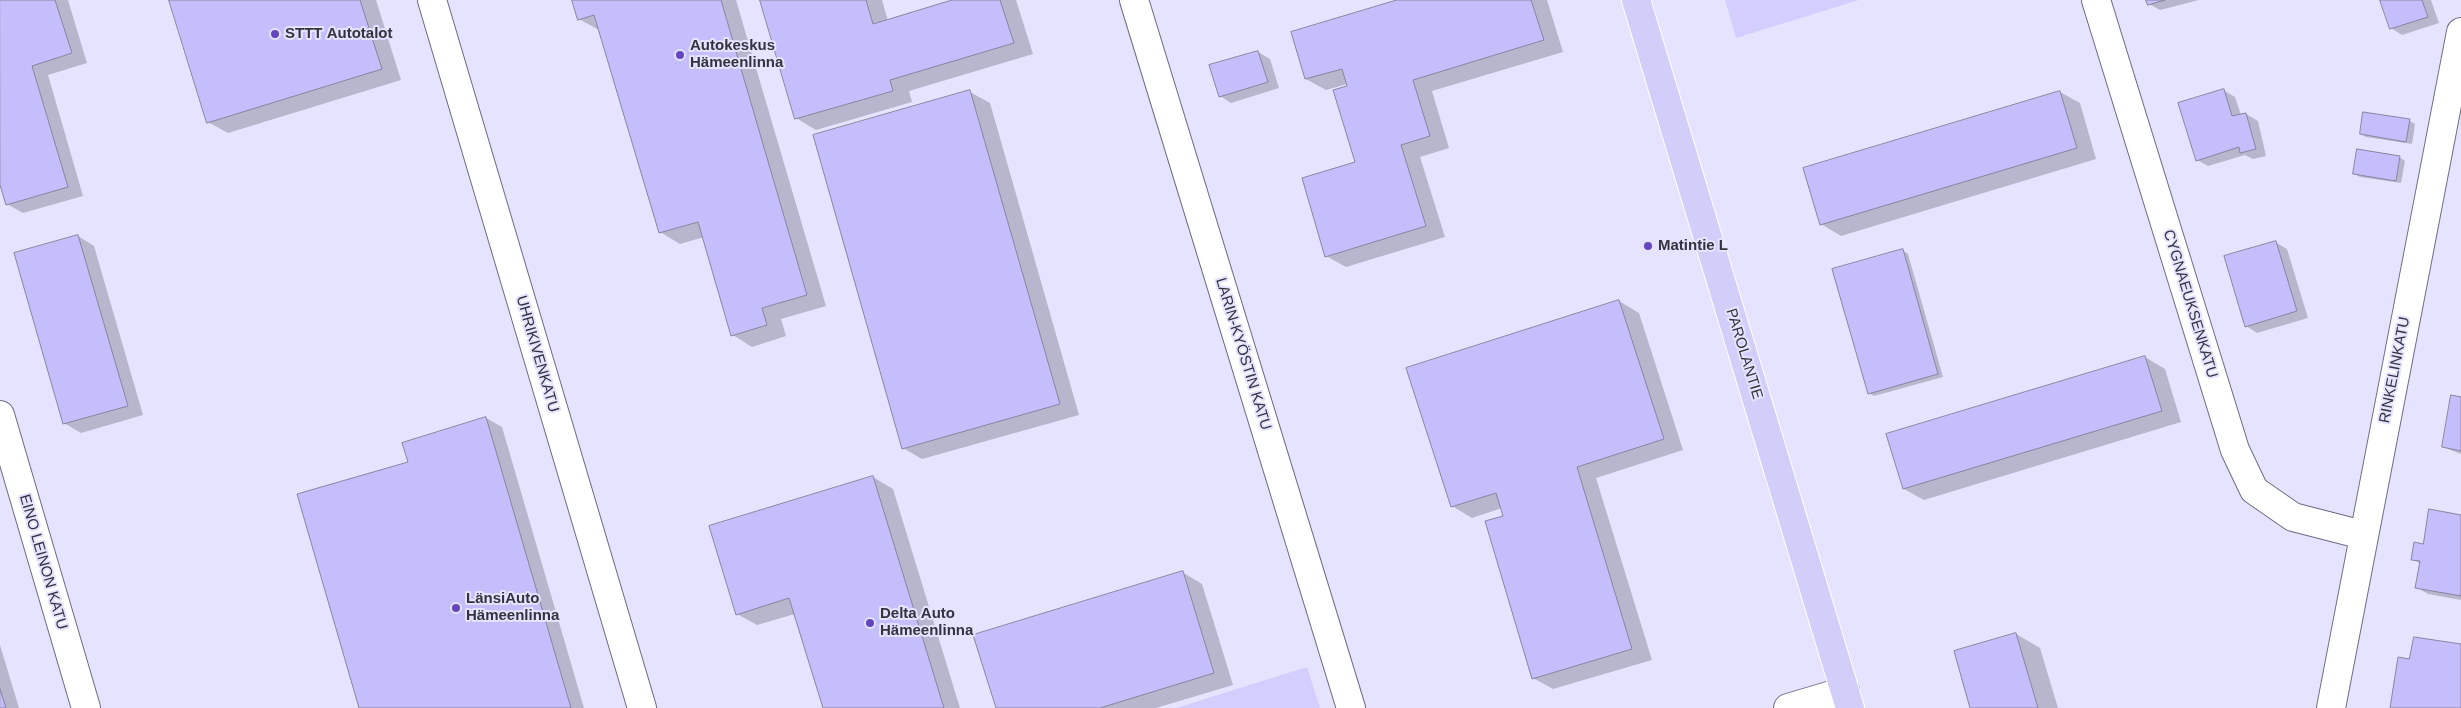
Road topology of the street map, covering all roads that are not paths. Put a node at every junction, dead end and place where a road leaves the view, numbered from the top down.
1 (432, 0) edge
2 (1134, 0) edge
3 (1636, 0) edge
4 (2096, 0) edge
5 (2461, 32) edge
6 (0, 415) edge
7 (2363, 535) junction
8 (1848, 700) edge
9 (86, 708) edge
10 (642, 708) edge
11 (1351, 708) edge
12 (1788, 708) edge
13 (2331, 708) edge

1 - 10 street, UHRIKIVENKATU
2 - 11 street, LARIN-KYÖSTIN KATU
3 - 8 main road, PAROLANTIE
4 - 7 street, CYGNAEUKSENKATU
5 - 7 street, RINKELINKATU
6 - 9 street, EINO LEINON KATU
7 - 13 street, RINKELINKATU
8 - 12 street

